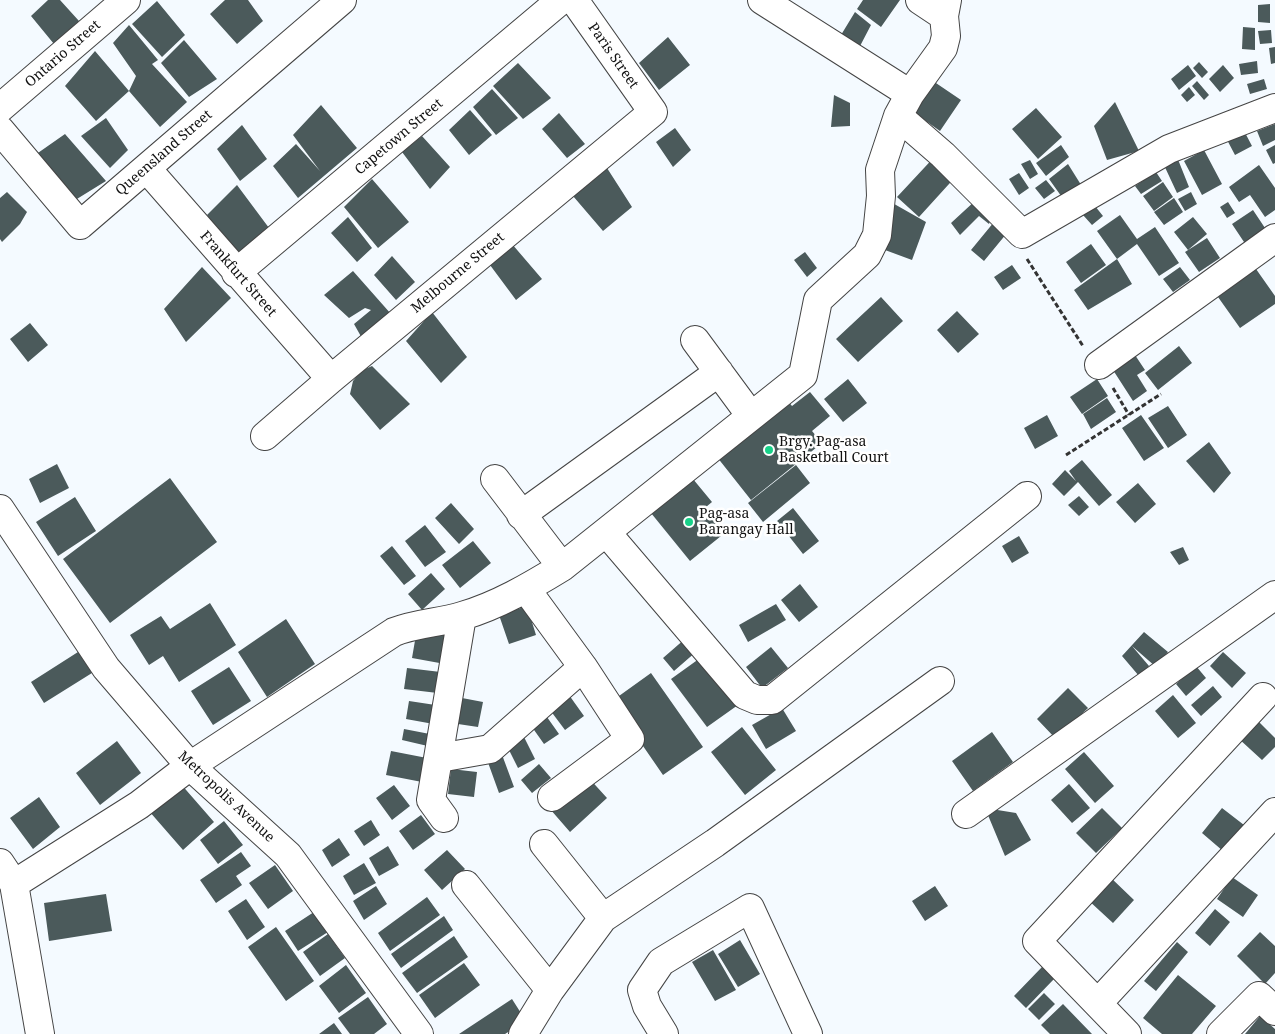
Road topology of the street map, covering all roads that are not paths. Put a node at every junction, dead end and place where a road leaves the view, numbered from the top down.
1 (126, 0) edge
2 (342, 0) edge
3 (561, 0) edge
4 (574, 0) edge
5 (762, 0) edge
6 (920, 0) edge
7 (946, 8) edge
8 (904, 104) junction
9 (0, 108) edge
10 (1275, 108) edge
11 (653, 112) joint
12 (0, 130) edge
13 (147, 169) junction
14 (1275, 238) edge
15 (236, 274) junction
16 (695, 340) dead end
17 (1099, 365) road end
18 (719, 372) junction
19 (330, 379) junction
20 (751, 416) junction
21 (266, 436) dead end
22 (495, 479) dead end
23 (1027, 496) dead end
24 (0, 509) edge
25 (521, 515) junction
26 (606, 532) junction
27 (562, 567) junction
28 (526, 589) junction
29 (1275, 595) edge
30 (462, 616) junction
31 (583, 667) junction
32 (940, 680) dead end
33 (1263, 697) dead end
34 (439, 758) junction
35 (190, 766) junction
36 (552, 798) dead end
37 (1275, 812) edge
38 (966, 814) dead end
39 (444, 818) dead end
40 (544, 844) dead end
41 (7, 874) edge
42 (466, 886) dead end
43 (603, 918) junction
44 (550, 990) junction
45 (1098, 1003) junction
46 (1275, 1011) edge
47 (40, 1034) edge
48 (419, 1034) edge
49 (523, 1034) edge
50 (664, 1034) edge
51 (808, 1034) edge
52 (1127, 1034) edge
53 (1221, 1034) edge

1 - 9 street, Ontario Street
2 - 13 street, Queensland Street
3 - 15 street, Capetown Street
4 - 11 street, Paris Street
5 - 8 street
6 - 7 street
7 - 8 street
8 - 10 street
8 - 20 street
11 - 19 street, Melbourne Street
12 - 13 street, Queensland Street
13 - 15 street, Frankfurt Street
14 - 17 street
15 - 19 street, Frankfurt Street
16 - 18 street
18 - 20 street
18 - 25 street
19 - 21 street, Melbourne Street
20 - 26 street
22 - 25 street
23 - 26 street
24 - 35 street, Metropolis Avenue
25 - 27 street
26 - 27 street
27 - 28 street
28 - 30 street
28 - 31 street
29 - 38 street
30 - 34 street
30 - 35 street
31 - 34 street
31 - 36 street
32 - 43 street
33 - 45 street
34 - 39 street
35 - 41 street
35 - 48 street, Metropolis Avenue
37 - 45 street
40 - 43 street
41 - 47 street
42 - 44 street
43 - 44 street
44 - 49 street
45 - 52 street
46 - 53 street
50 - 51 street

